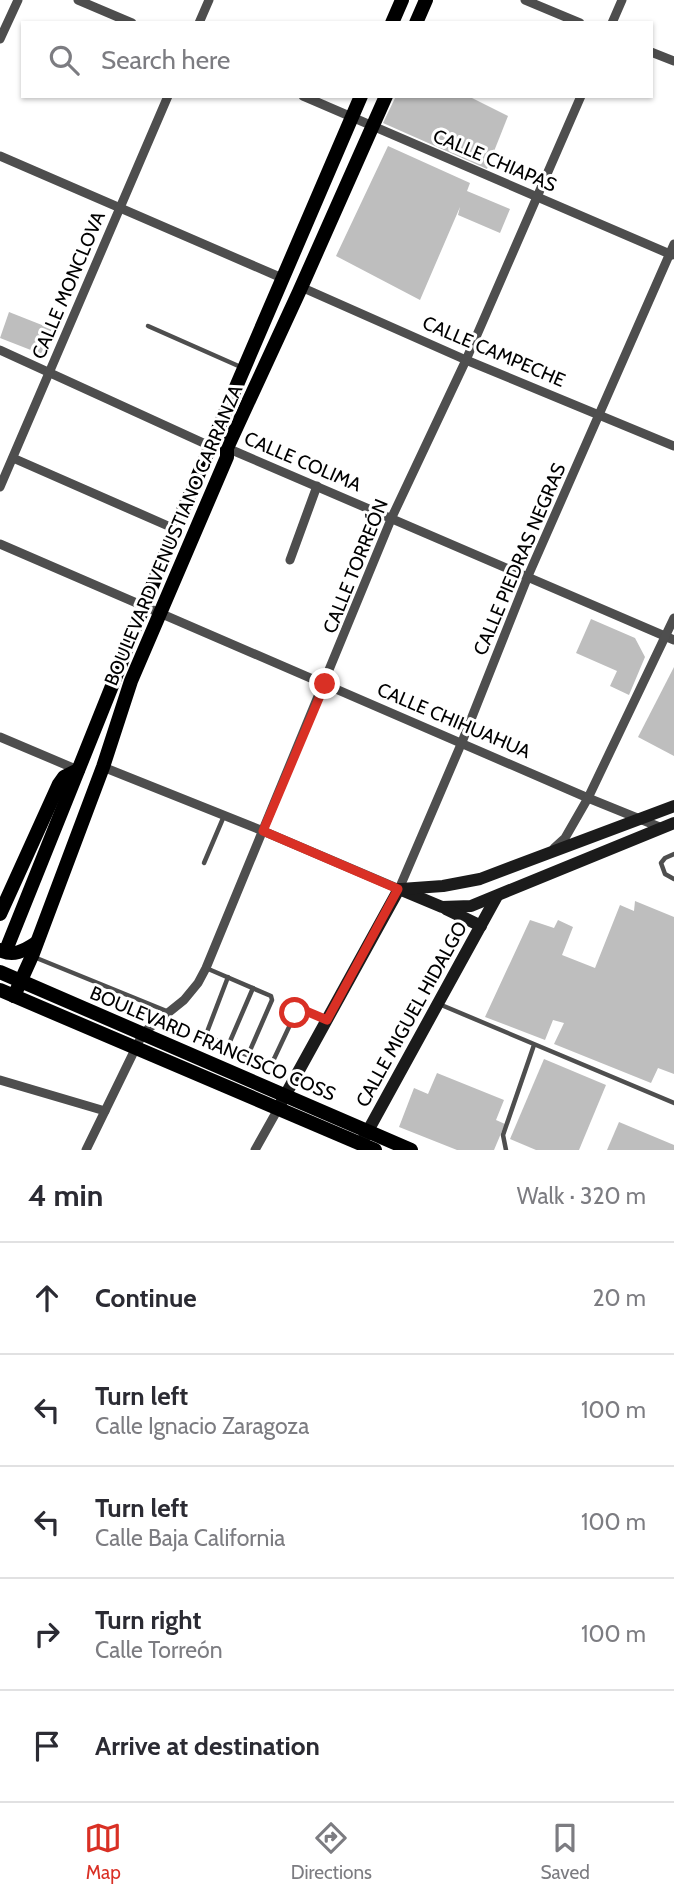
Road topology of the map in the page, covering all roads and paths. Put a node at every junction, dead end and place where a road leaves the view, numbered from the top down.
1 (18, 0) edge
2 (78, 0) edge
3 (209, 0) edge
4 (402, 0) edge
5 (426, 0) edge
6 (525, 0) edge
7 (622, 0) edge
8 (127, 21) edge
9 (200, 21) edge
10 (393, 21) edge
11 (417, 21) edge
12 (575, 21) edge
13 (613, 21) edge
14 (0, 39) edge
15 (653, 53) edge
16 (674, 61) edge
17 (167, 98) edge
18 (307, 98) edge
19 (360, 98) edge
20 (385, 98) edge
21 (579, 98) edge
22 (352, 118) junction
23 (373, 127) junction
24 (0, 156) edge
25 (537, 196) junction
26 (121, 208) junction
27 (674, 244) edge
28 (672, 255) edge
29 (282, 278) junction
30 (301, 287) junction
31 (148, 326) dead end
32 (0, 350) edge
33 (466, 359) junction
34 (243, 368) junction
35 (50, 372) junction
36 (600, 414) junction
37 (210, 446) junction
38 (674, 446) edge
39 (227, 448) junction
40 (13, 458) junction
41 (317, 486) junction
42 (0, 487) edge
43 (393, 517) junction
44 (175, 529) junction
45 (0, 544) edge
46 (290, 560) dead end
47 (528, 576) junction
48 (143, 607) junction
49 (159, 614) junction
50 (674, 618) edge
51 (669, 638) edge
52 (325, 684) junction
53 (0, 737) edge
54 (462, 743) junction
55 (103, 767) junction
56 (78, 770) junction
57 (587, 798) junction
58 (674, 806) edge
59 (224, 815) junction
60 (642, 818) junction
61 (668, 826) edge
62 (263, 831) junction
63 (548, 854) junction
64 (674, 854) edge
65 (204, 863) dead end
66 (522, 865) junction
67 (674, 879) edge
68 (528, 882) junction
69 (398, 889) junction
70 (497, 896) junction
71 (442, 907) junction
72 (1, 911) edge
73 (481, 926) junction
74 (4, 948) edge
75 (34, 950) junction
76 (206, 968) junction
77 (0, 972) edge
78 (228, 977) junction
79 (21, 981) junction
80 (253, 988) junction
81 (0, 990) edge
82 (14, 996) junction
83 (438, 1004) junction
84 (169, 1012) junction
85 (327, 1020) junction
86 (143, 1033) junction
87 (534, 1045) junction
88 (228, 1046) junction
89 (136, 1048) junction
90 (248, 1055) junction
91 (0, 1080) edge
92 (286, 1096) junction
93 (674, 1103) edge
94 (278, 1109) junction
95 (105, 1111) junction
96 (365, 1144) edge
97 (86, 1150) edge
98 (255, 1150) edge
99 (411, 1150) edge
100 (506, 1150) edge

1 - 14 street
2 - 8 street
3 - 9 street
4 - 10 main road
5 - 11 main road
6 - 12 street
7 - 13 street
15 - 16 street
17 - 26 street, CALLE MONCLOVA
18 - 22 street, CALLE CHIAPAS
19 - 22 main road, BOULEVARD VENUSTIANO CARRANZA
20 - 23 main road, BOULEVARD VENUSTIANO CARRANZA
21 - 25 street, CALLE TORREÓN
22 - 23 street, CALLE CHIAPAS
22 - 29 main road, BOULEVARD VENUSTIANO CARRANZA
23 - 25 street, CALLE CHIAPAS
23 - 30 main road, BOULEVARD VENUSTIANO CARRANZA
24 - 26 street
25 - 28 street, CALLE CHIAPAS
25 - 33 street, CALLE TORREÓN
26 - 29 street
26 - 35 street, CALLE MONCLOVA
27 - 28 street, CALLE PIEDRAS NEGRAS
28 - 36 street, CALLE PIEDRAS NEGRAS
29 - 34 main road, BOULEVARD VENUSTIANO CARRANZA
30 - 33 street, CALLE CAMPECHE
30 - 39 main road, BOULEVARD VENUSTIANO CARRANZA
31 - 34 lane
32 - 35 street
33 - 36 street, CALLE CAMPECHE
33 - 43 street, CALLE TORREÓN
34 - 37 main road, BOULEVARD VENUSTIANO CARRANZA
35 - 37 street
35 - 40 street, CALLE MONCLOVA
36 - 38 street, CALLE CAMPECHE
36 - 47 street, CALLE PIEDRAS NEGRAS
37 - 44 main road, BOULEVARD VENUSTIANO CARRANZA
39 - 41 street, CALLE COLIMA
39 - 49 main road, BOULEVARD VENUSTIANO CARRANZA
40 - 42 street, CALLE MONCLOVA
40 - 44 street
41 - 43 street, CALLE COLIMA
41 - 46 street
43 - 47 street, CALLE COLIMA
43 - 52 street, CALLE TORREÓN
44 - 48 main road, BOULEVARD VENUSTIANO CARRANZA
45 - 48 street, CALLE CHIHUAHUA
47 - 51 street, CALLE COLIMA
47 - 54 street, CALLE PIEDRAS NEGRAS
48 - 49 street, CALLE CHIHUAHUA
48 - 56 main road, BOULEVARD VENUSTIANO CARRANZA
49 - 52 street, CALLE CHIHUAHUA
49 - 55 main road, BOULEVARD VENUSTIANO CARRANZA
50 - 51 street
51 - 57 street
52 - 54 street, CALLE CHIHUAHUA
52 - 62 street, CALLE TORREÓN
53 - 56 street
54 - 57 street, CALLE CHIHUAHUA
54 - 69 street, CALLE PIEDRAS NEGRAS
55 - 59 street
55 - 75 main road, BOULEVARD VENUSTIANO CARRANZA
56 - 72 main road
56 - 74 main road, BOULEVARD VENUSTIANO CARRANZA
57 - 60 street, CALLE CHIHUAHUA
57 - 63 street
58 - 60 main road
59 - 62 street
59 - 65 lane
60 - 61 street, CALLE CHIHUAHUA
60 - 63 main road
61 - 68 main road
62 - 69 street
62 - 76 street, CALLE TORREÓN
63 - 66 main road
64 - 67 lane
66 - 68 main road
66 - 69 main road
68 - 70 main road
69 - 71 main road
69 - 85 main road
70 - 71 main road
70 - 73 main road, CALLE MIGUEL HIDALGO
71 - 73 main road
73 - 83 main road, CALLE MIGUEL HIDALGO
74 - 75 main road
75 - 79 main road, BOULEVARD VENUSTIANO CARRANZA
75 - 84 lane
76 - 78 lane
76 - 84 street, CALLE TORREÓN
77 - 79 main road, BOULEVARD FRANCISCO COSS
78 - 80 lane
78 - 88 lane
79 - 82 main road, BOULEVARD VENUSTIANO CARRANZA
79 - 86 main road, BOULEVARD FRANCISCO COSS
80 - 88 lane
80 - 90 lane
81 - 82 main road, BOULEVARD FRANCISCO COSS
82 - 89 main road, BOULEVARD FRANCISCO COSS
83 - 87 lane
83 - 96 main road, CALLE MIGUEL HIDALGO
84 - 86 street, CALLE TORREÓN
85 - 90 lane
85 - 92 main road
86 - 89 street
86 - 92 main road, BOULEVARD FRANCISCO COSS
87 - 93 lane
87 - 100 lane
88 - 90 lane
89 - 94 main road, BOULEVARD FRANCISCO COSS
89 - 95 street
91 - 95 street
92 - 94 main road
92 - 96 main road, BOULEVARD FRANCISCO COSS
94 - 96 main road, BOULEVARD FRANCISCO COSS
94 - 98 street
95 - 97 street
96 - 99 main road, BOULEVARD FRANCISCO COSS

